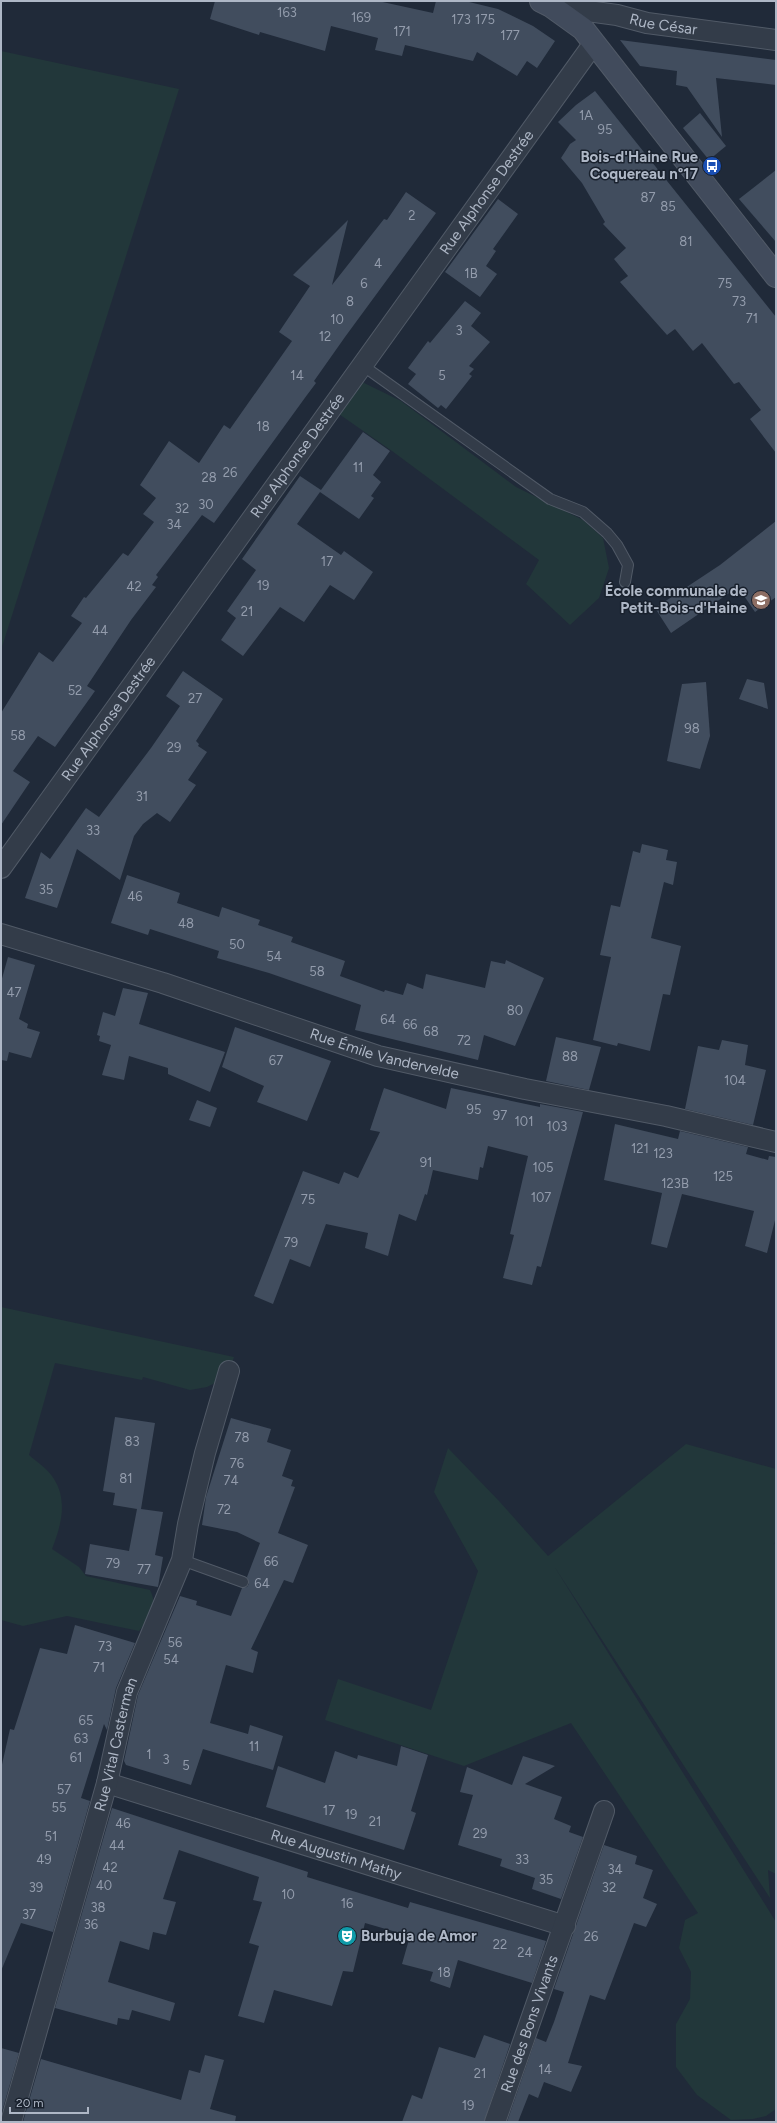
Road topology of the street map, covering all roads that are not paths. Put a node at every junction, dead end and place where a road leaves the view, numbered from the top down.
1 (546, 3) edge
2 (618, 8) edge
3 (588, 36) junction
4 (776, 40) edge
5 (776, 276) edge
6 (362, 365) junction
7 (625, 582) dead end
8 (1, 868) edge
9 (1, 934) edge
10 (776, 1142) edge
11 (229, 1371) dead end
12 (182, 1560) junction
13 (243, 1582) dead end
14 (107, 1783) junction
15 (604, 1811) dead end
16 (565, 1926) junction
17 (11, 2122) edge
18 (495, 2122) edge

1 - 2 street, Rue César
1 - 3 street
2 - 4 street, Rue César
3 - 5 street
3 - 6 street, Rue Alphonse Destrée
6 - 7 lane
6 - 8 street, Rue Alphonse Destrée
9 - 10 street, Rue Émile Vandervelde
11 - 12 street, Rue Vital Casterman
12 - 13 lane
12 - 14 street, Rue Vital Casterman
14 - 16 street, Rue Augustin Mathy
14 - 17 street, Rue Vital Casterman
15 - 16 street, Rue des Bons Vivants
16 - 18 street, Rue des Bons Vivants

